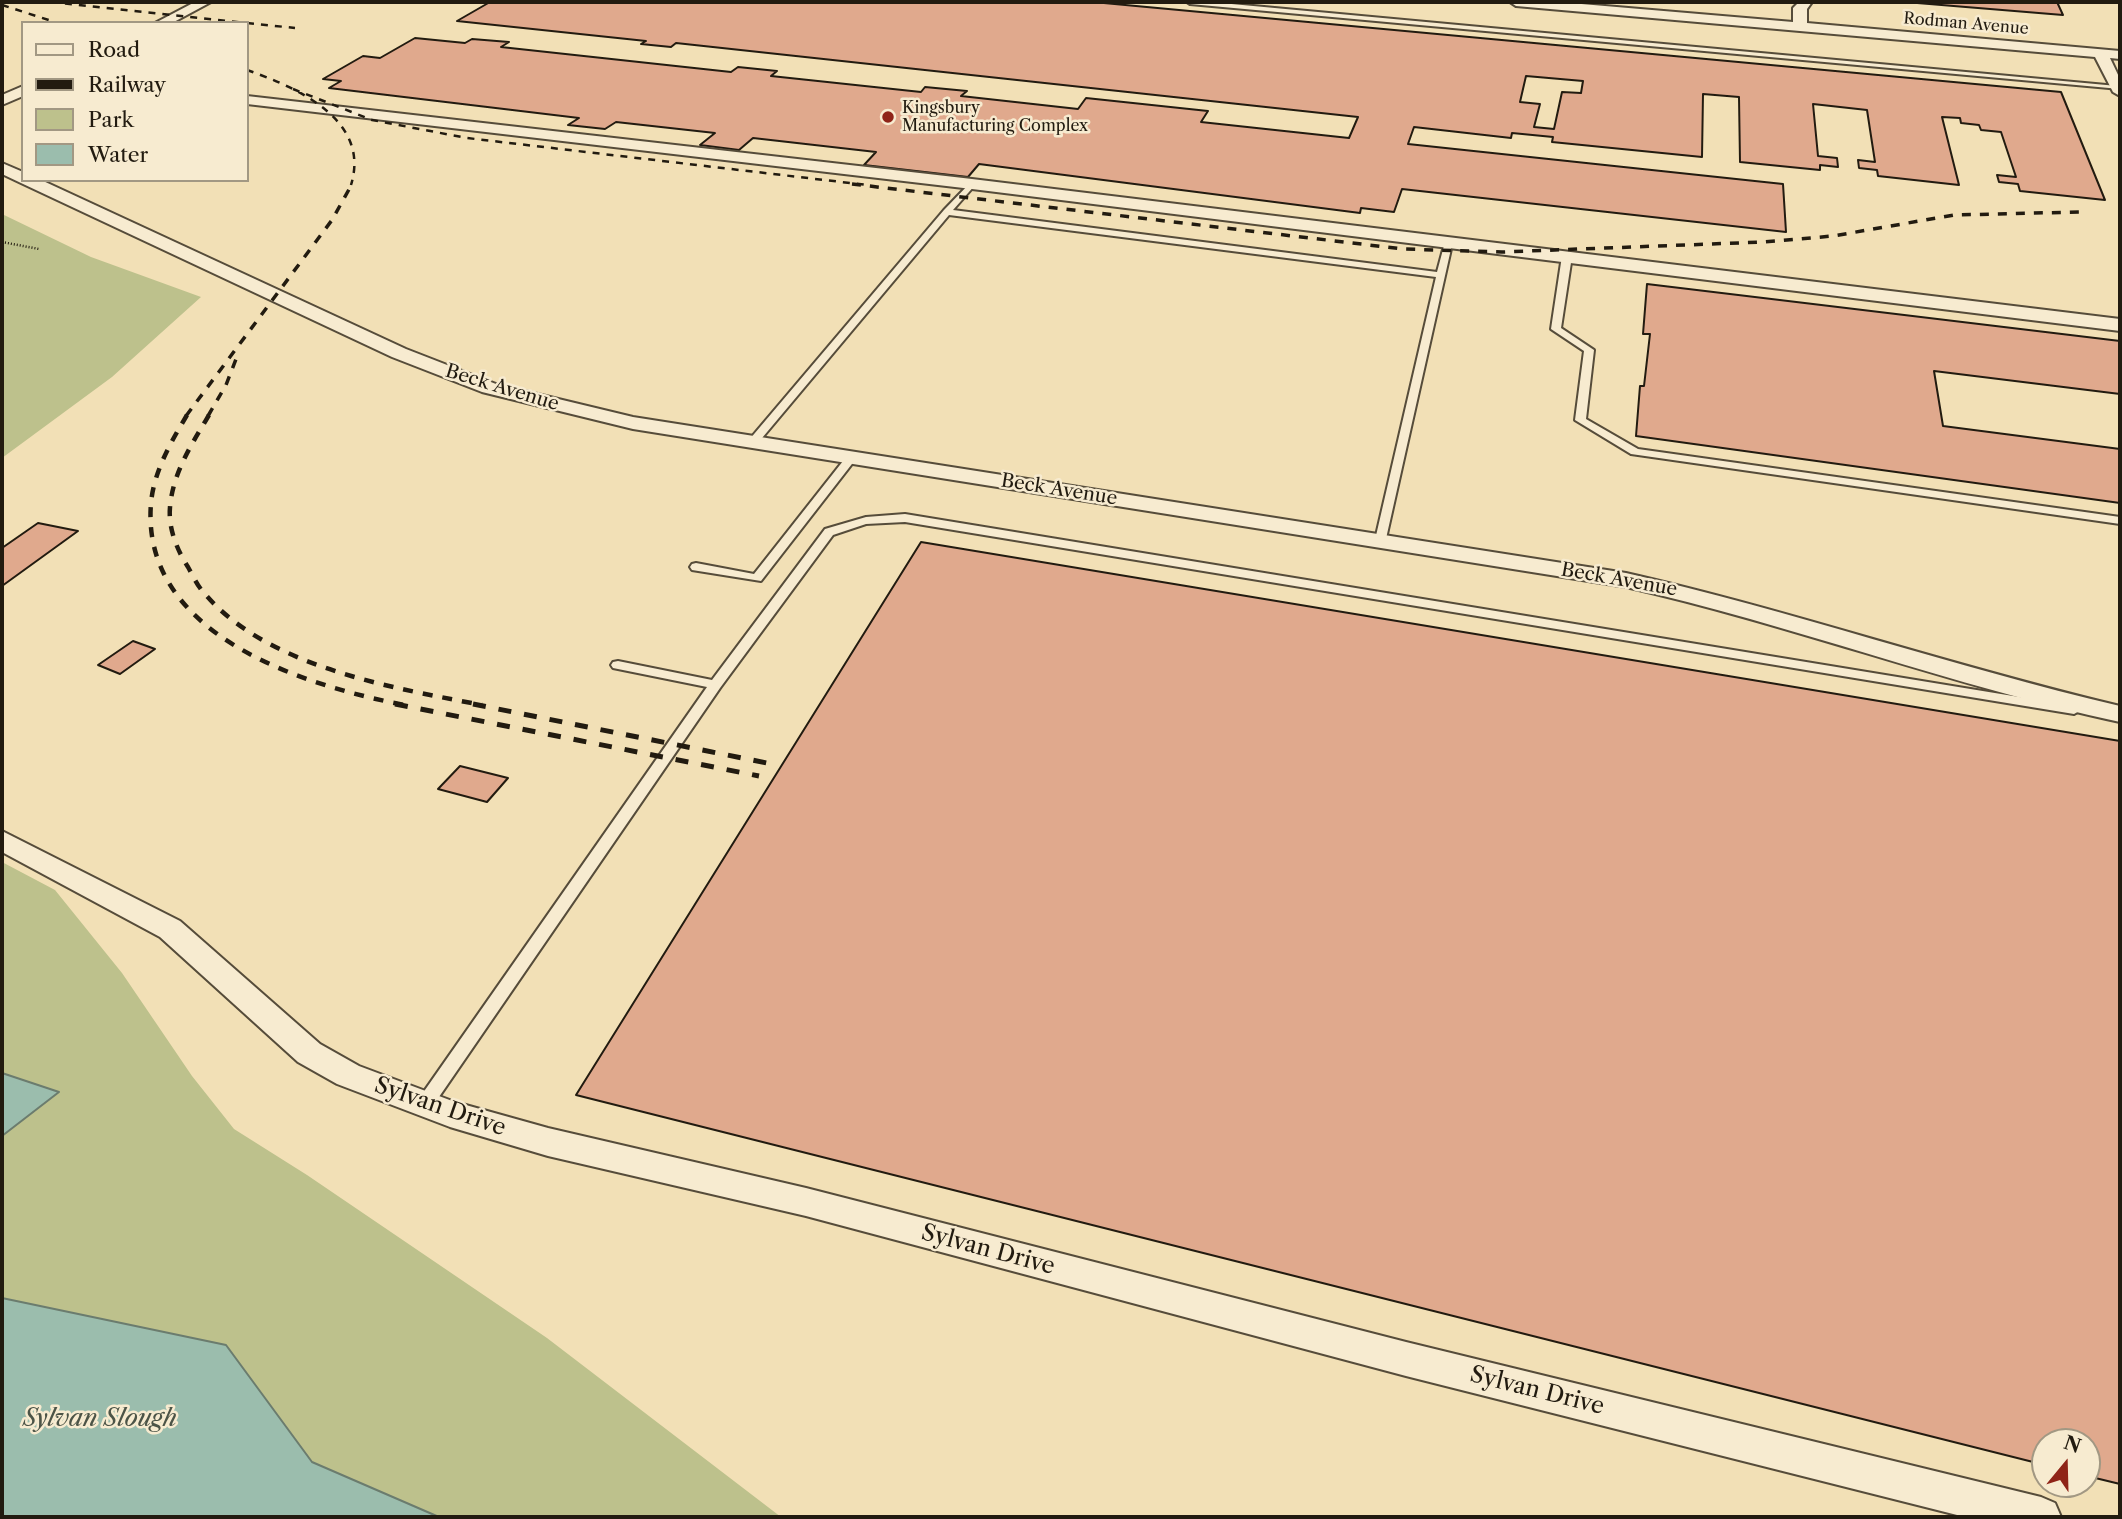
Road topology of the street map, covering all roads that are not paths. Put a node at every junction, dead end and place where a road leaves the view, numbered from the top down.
1 (205, 2) edge
2 (1189, 2) edge
3 (1516, 2) edge
4 (1806, 2) edge
5 (165, 21) edge
6 (1800, 27) junction
7 (2100, 53) junction
8 (2120, 55) edge
9 (2119, 90) edge
10 (21, 91) edge
11 (2, 100) edge
12 (248, 100) edge
13 (2, 169) edge
14 (21, 177) edge
15 (31, 182) edge
16 (972, 184) junction
17 (947, 212) junction
18 (1450, 242) junction
19 (1567, 256) junction
20 (1441, 275) junction
21 (2120, 325) edge
22 (753, 442) junction
23 (851, 458) junction
24 (2120, 521) edge
25 (1381, 540) junction
26 (696, 567) dead end
27 (618, 666) dead end
28 (715, 685) junction
29 (2120, 716) edge
30 (2, 840) edge
31 (424, 1105) junction
32 (2041, 1517) edge

1 - 5 street
2 - 9 lane
3 - 6 street, Rodman Avenue
4 - 6 street
6 - 7 street, Rodman Avenue
7 - 8 street, Rodman Avenue
7 - 9 street
10 - 11 street
12 - 16 street
13 - 14 street, Beck Avenue
15 - 22 street, Beck Avenue
16 - 17 lane
16 - 18 street
17 - 20 lane
17 - 22 lane
18 - 19 street
18 - 20 lane
19 - 21 street
19 - 24 lane
20 - 25 lane
22 - 23 street, Beck Avenue
23 - 25 street, Beck Avenue
23 - 26 lane
25 - 29 street, Beck Avenue
27 - 28 lane
28 - 29 lane
28 - 31 lane
30 - 31 street, Sylvan Drive
31 - 32 street, Sylvan Drive

